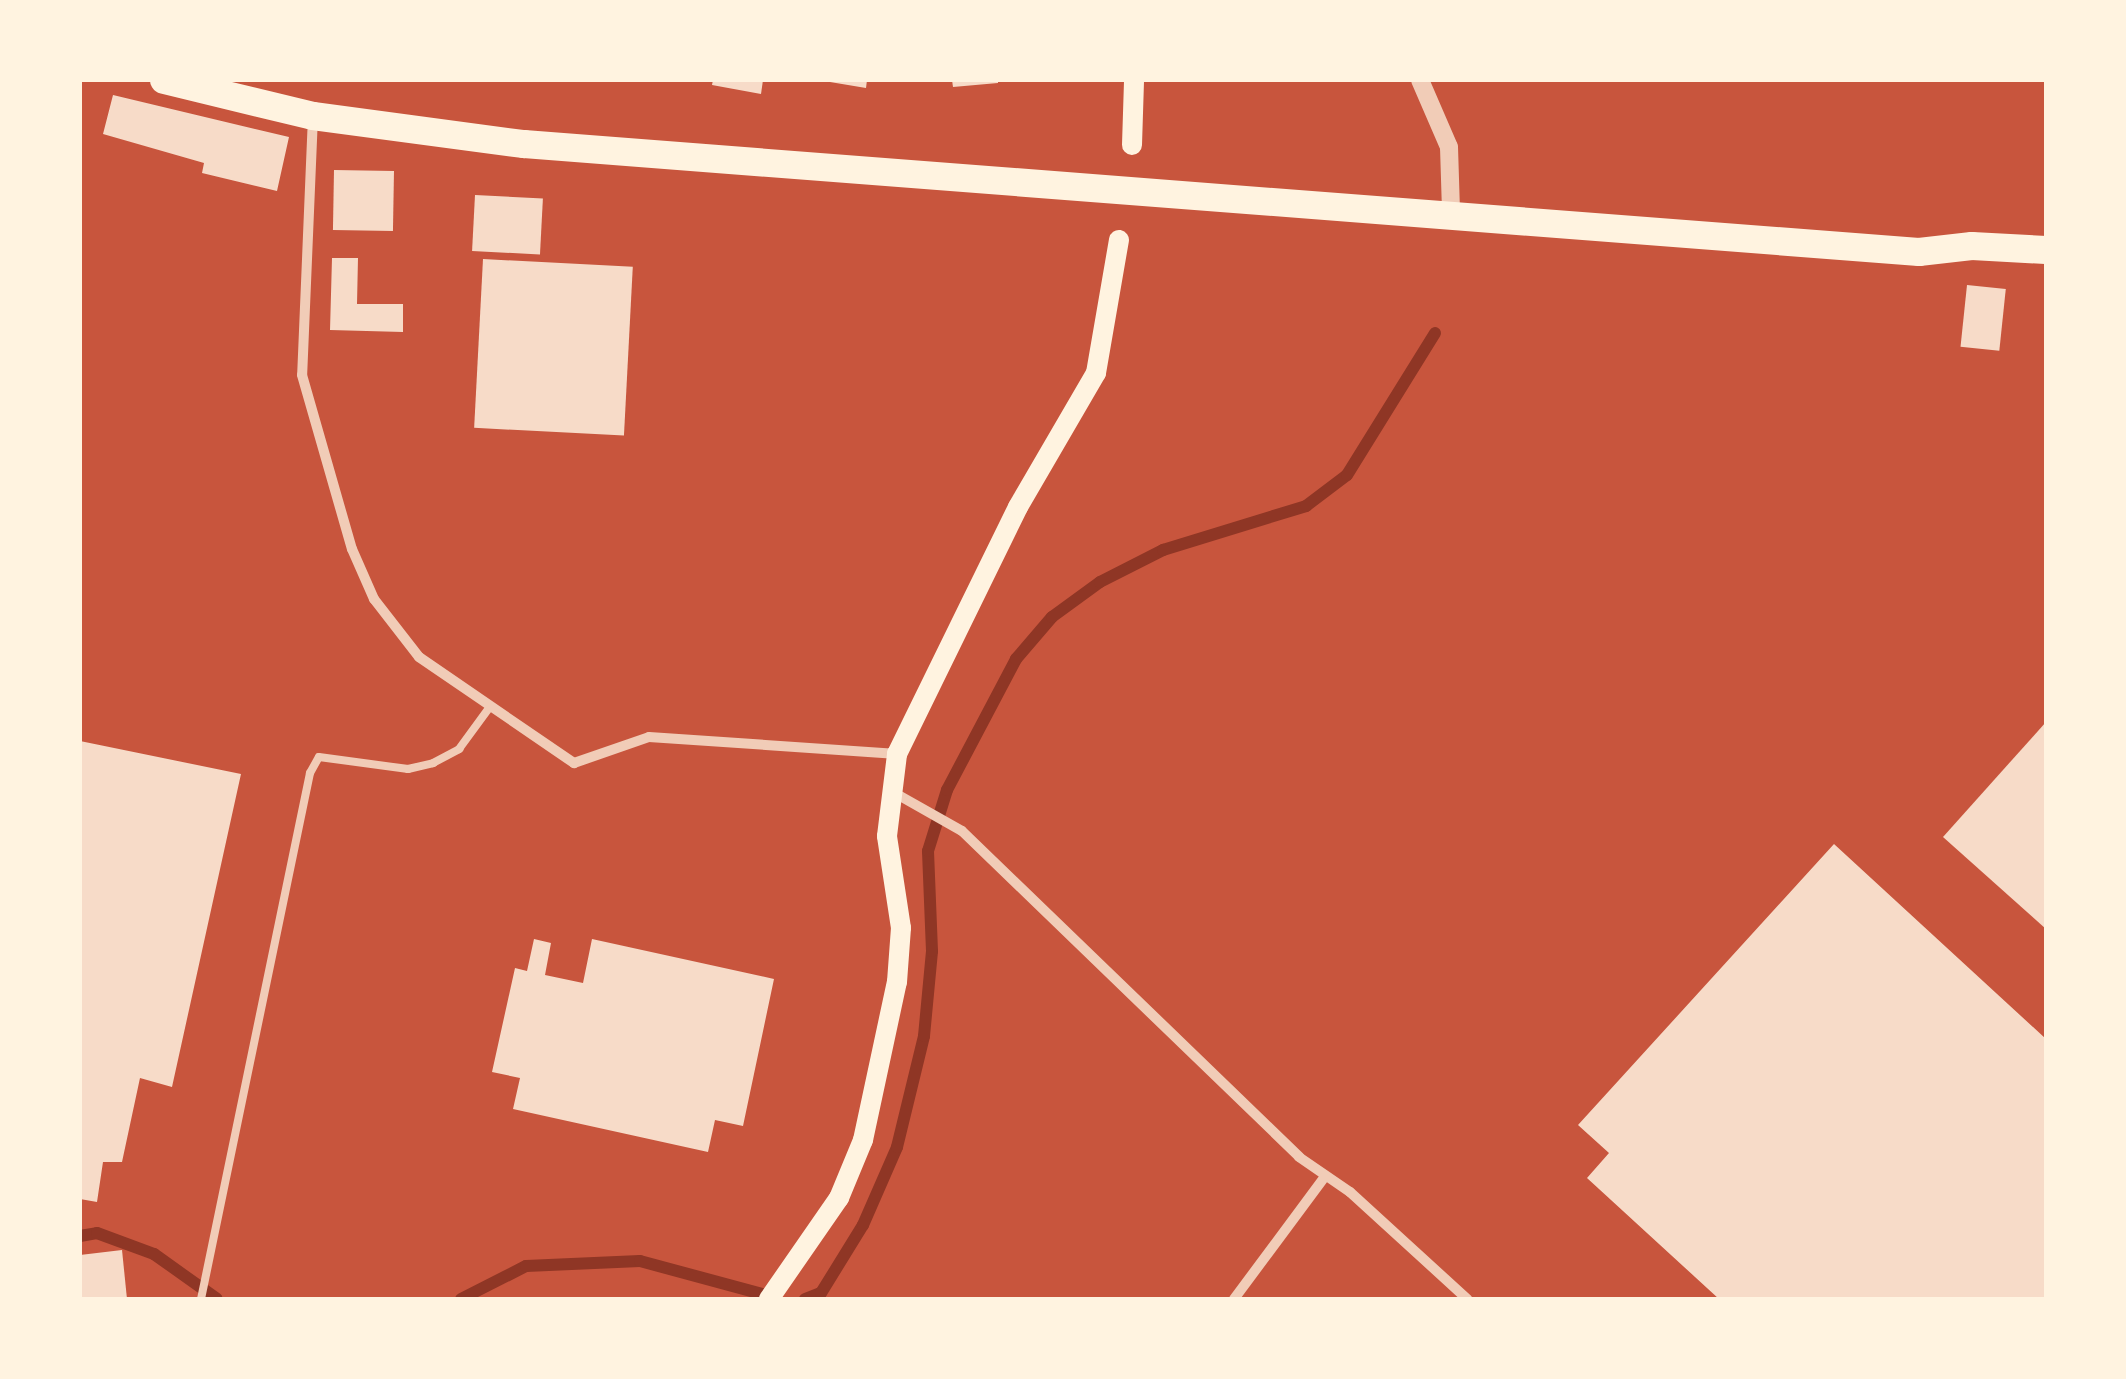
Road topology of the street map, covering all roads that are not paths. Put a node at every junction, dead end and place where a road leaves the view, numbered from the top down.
1 (164, 80) edge
2 (1134, 80) edge
3 (1420, 80) edge
4 (314, 116) junction
5 (1132, 145) dead end
6 (1451, 212) junction
7 (1120, 240) dead end
8 (2046, 250) edge
9 (490, 708) junction
10 (897, 754) junction
11 (892, 792) junction
12 (1324, 1178) junction
13 (201, 1299) edge
14 (768, 1299) edge
15 (1234, 1299) edge
16 (1467, 1299) edge

1 - 4 highway
2 - 5 main road
3 - 6 street
4 - 6 highway
4 - 9 street
6 - 8 highway
7 - 10 main road
9 - 10 street
9 - 13 lane
10 - 11 main road
11 - 12 street
11 - 14 main road
12 - 15 street
12 - 16 street

